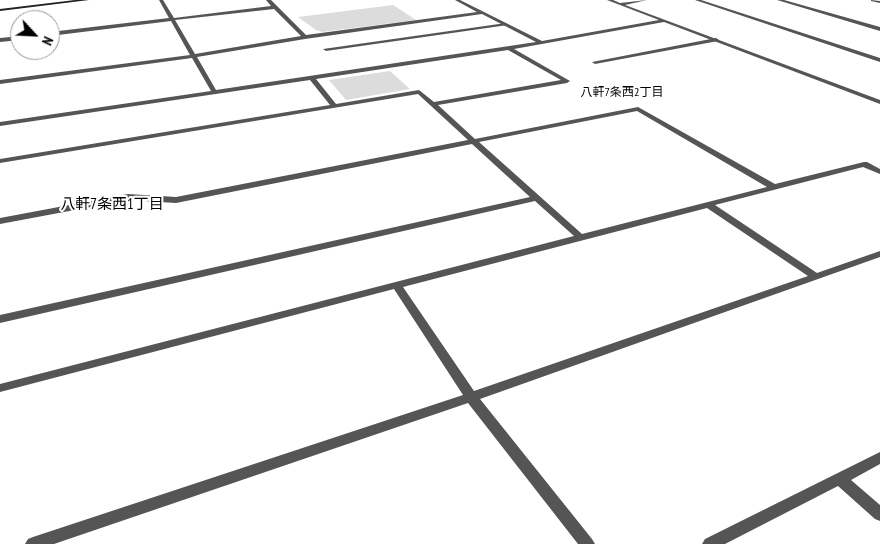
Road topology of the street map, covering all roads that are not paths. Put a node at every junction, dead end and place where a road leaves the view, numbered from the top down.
1 (87, 0) edge
2 (161, 0) edge
3 (268, 0) edge
4 (456, 0) edge
5 (609, 0) edge
6 (646, 0) edge
7 (697, 0) edge
8 (780, 0) edge
9 (873, 0) edge
10 (880, 2) edge
11 (620, 4) junction
12 (275, 7) junction
13 (0, 10) edge
14 (481, 13) junction
15 (172, 20) junction
16 (664, 20) junction
17 (506, 24) junction
18 (880, 29) edge
19 (60, 33) edge
20 (305, 37) junction
21 (716, 40) junction
22 (541, 42) junction
23 (509, 48) junction
24 (326, 49) dead end
25 (194, 56) junction
26 (880, 60) edge
27 (595, 62) dead end
28 (312, 78) junction
29 (0, 82) edge
30 (214, 90) junction
31 (880, 96) edge
32 (871, 99) junction
33 (880, 102) edge
34 (433, 104) junction
35 (334, 106) junction
36 (0, 124) edge
37 (473, 141) junction
38 (0, 161) edge
39 (880, 172) edge
40 (774, 187) junction
41 (535, 198) junction
42 (707, 204) junction
43 (0, 221) edge
44 (579, 236) junction
45 (880, 254) edge
46 (815, 276) junction
47 (396, 284) junction
48 (0, 319) edge
49 (0, 388) edge
50 (471, 397) junction
51 (880, 458) edge
52 (840, 479) junction
53 (880, 514) edge
54 (33, 544) edge
55 (587, 544) edge
56 (710, 544) edge

1 - 13 main road
2 - 15 street
3 - 12 street
4 - 14 street
5 - 11 street
6 - 11 street
7 - 26 street
8 - 18 street
9 - 10 street
11 - 16 street
12 - 15 street
12 - 20 street
14 - 17 street
14 - 20 street
15 - 19 street
15 - 25 street
16 - 21 street
16 - 22 street
17 - 22 street
17 - 24 street
20 - 25 street
21 - 27 street
21 - 32 street
22 - 23 street
23 - 28 street
23 - 34 street
25 - 29 street
25 - 30 street
28 - 30 street
28 - 35 street
30 - 36 street
31 - 32 street
32 - 33 street
34 - 35 street
34 - 37 street
35 - 38 street
37 - 40 street
37 - 41 street
37 - 43 street
39 - 40 street
40 - 42 street
41 - 44 street
41 - 48 street
42 - 44 street
42 - 46 street
44 - 47 street
45 - 46 street
46 - 50 street
47 - 49 street
47 - 50 street
50 - 54 street
50 - 55 street
51 - 52 street
52 - 53 street
52 - 56 street

